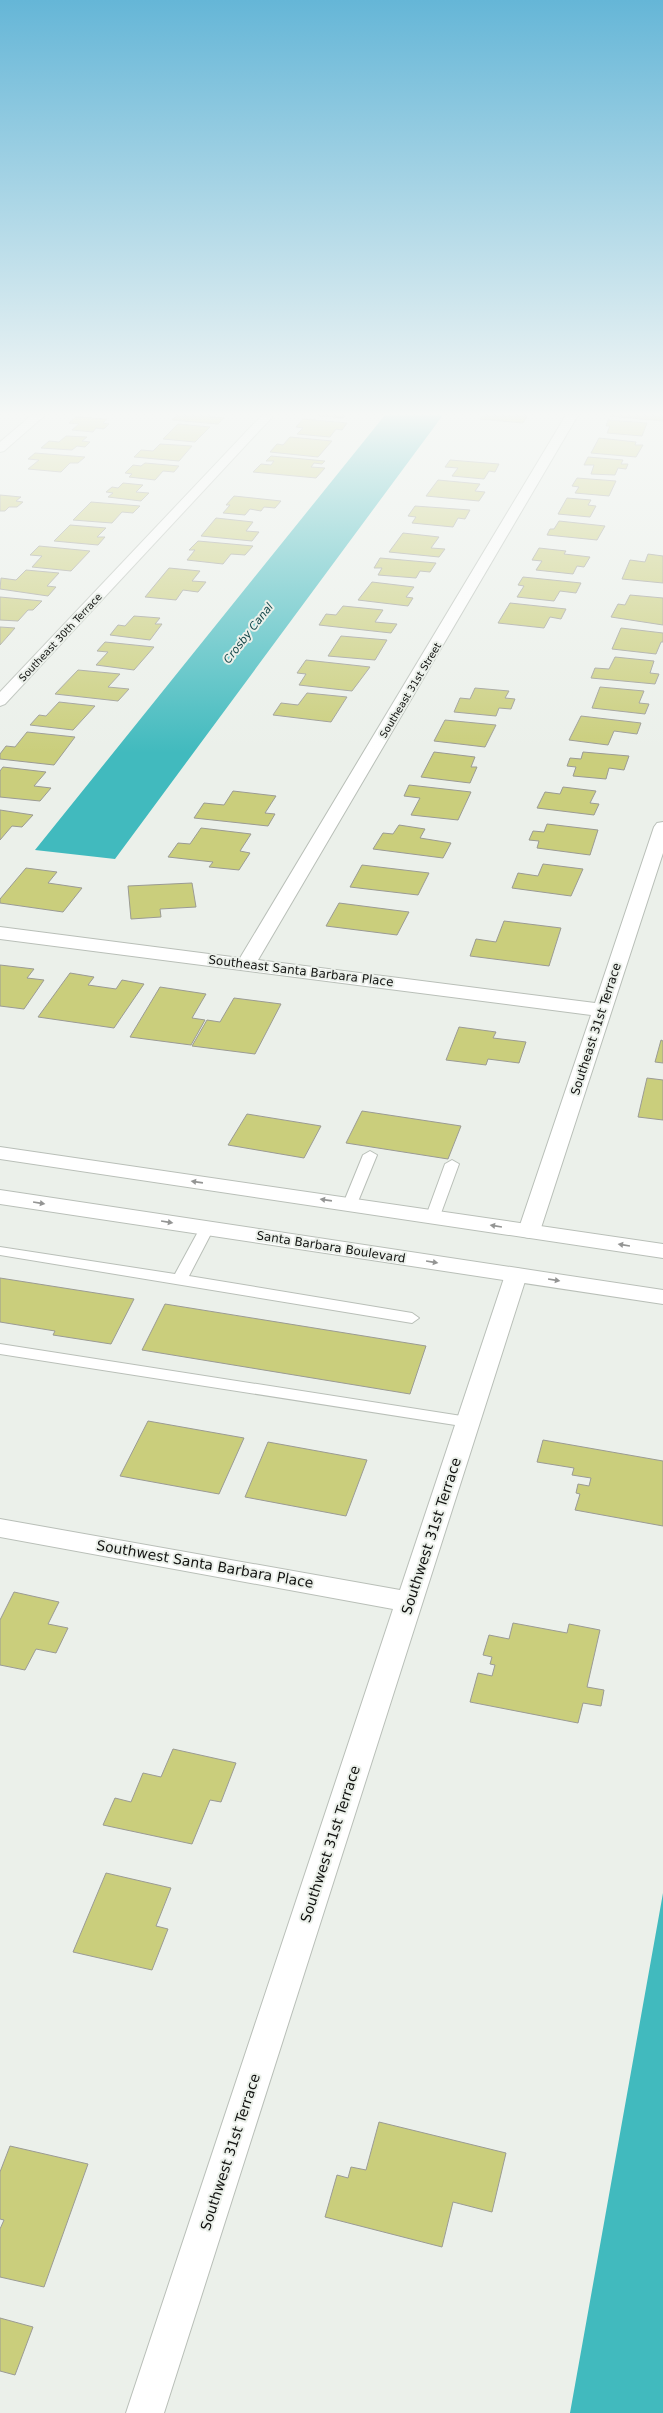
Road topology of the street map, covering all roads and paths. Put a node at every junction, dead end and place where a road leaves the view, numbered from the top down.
1 (162, 528) edge
2 (505, 528) edge
3 (0, 701) edge
4 (663, 827) edge
5 (0, 933) edge
6 (246, 964) junction
7 (601, 1010) junction
8 (0, 1153) edge
9 (370, 1155) dead end
10 (452, 1164) dead end
11 (0, 1197) edge
12 (350, 1204) junction
13 (433, 1216) junction
14 (207, 1228) junction
15 (529, 1231) junction
16 (0, 1251) edge
17 (663, 1251) edge
18 (516, 1275) junction
19 (180, 1279) junction
20 (663, 1297) edge
21 (412, 1318) dead end
22 (0, 1350) edge
23 (468, 1422) junction
24 (0, 1528) edge
25 (409, 1602) junction
26 (145, 2413) edge

1 - 3 street, Southeast 30th Terrace
2 - 6 street, Southeast 31st Street
4 - 7 street, Southeast 31st Terrace
5 - 6 street, Southeast Santa Barbara Place
6 - 7 street, Southeast Santa Barbara Place
7 - 15 street, Southeast 31st Terrace
12 -> 8 street
9 - 12 lane
10 - 13 lane
11 -> 14 street, Santa Barbara Boulevard
12 - 13 street
15 -> 13 street
14 -> 18 street, Santa Barbara Boulevard
14 - 19 lane
17 -> 15 street
16 - 19 lane
18 -> 20 street, Santa Barbara Boulevard
18 - 23 street, Southwest 31st Terrace
19 - 21 lane
22 - 23 lane
23 - 25 street, Southwest 31st Terrace
24 - 25 street, Southwest Santa Barbara Place
25 - 26 street, Southwest 31st Terrace

